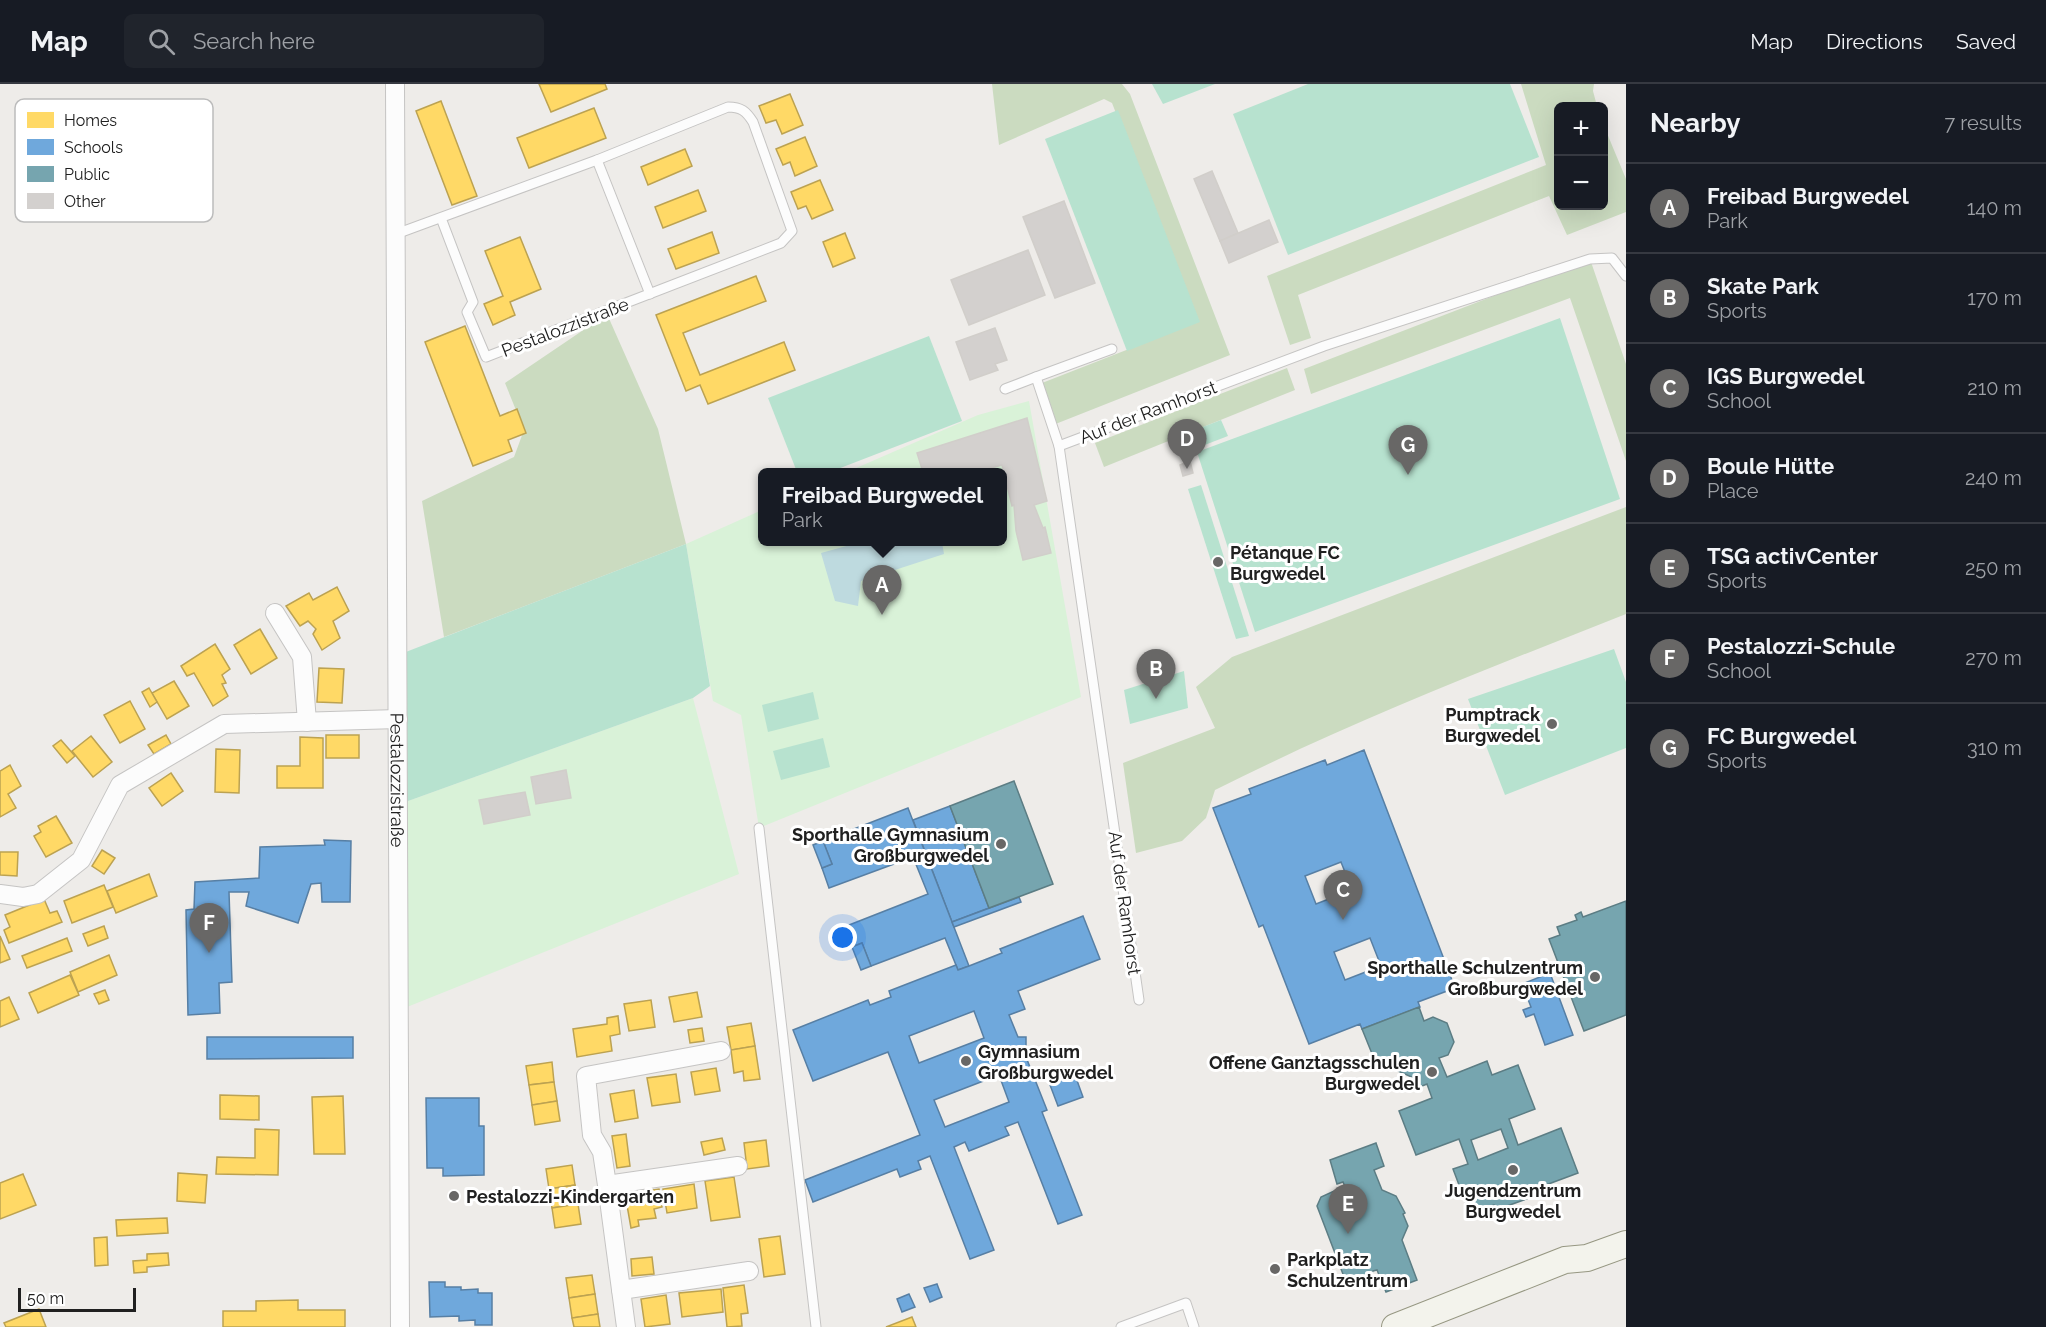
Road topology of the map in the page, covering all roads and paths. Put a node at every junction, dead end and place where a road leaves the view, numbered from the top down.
1 (395, 84) edge
2 (597, 160) junction
3 (441, 218) junction
4 (396, 234) junction
5 (1626, 276) edge
6 (650, 294) junction
7 (1112, 349) dead end
8 (1036, 377) junction
9 (1005, 389) dead end
10 (1059, 446) junction
11 (275, 613) dead end
12 (398, 719) junction
13 (307, 722) junction
14 (759, 828) dead end
15 (0, 894) edge
16 (1139, 1000) dead end
17 (722, 1051) dead end
18 (738, 1166) dead end
19 (608, 1185) junction
20 (1626, 1244) edge
21 (1587, 1258) junction
22 (749, 1271) dead end
23 (621, 1290) junction
24 (400, 1327) edge
25 (626, 1327) edge
26 (816, 1327) edge
27 (1121, 1327) edge
28 (1194, 1327) edge
29 (1395, 1327) edge
30 (1436, 1327) edge

1 - 4 street, Pestalozzistraße
2 - 3 lane, Pestalozzistraße
2 - 6 lane, Pestalozzistraße
2 - 6 lane, Pestalozzistraße
3 - 4 lane, Pestalozzistraße
3 - 6 lane, Pestalozzistraße
4 - 12 street, Pestalozzistraße
5 - 10 lane, Auf der Ramhorst
7 - 8 lane
8 - 9 lane
8 - 10 lane
10 - 16 lane, Auf der Ramhorst
11 - 13 street
12 - 13 street
12 - 24 street, Pestalozzistraße
13 - 15 street
14 - 26 lane
17 - 19 street
18 - 19 street
19 - 23 street
20 - 21 main road
21 - 29 main road
21 - 30 main road
22 - 23 street
23 - 25 street
27 - 28 lane

